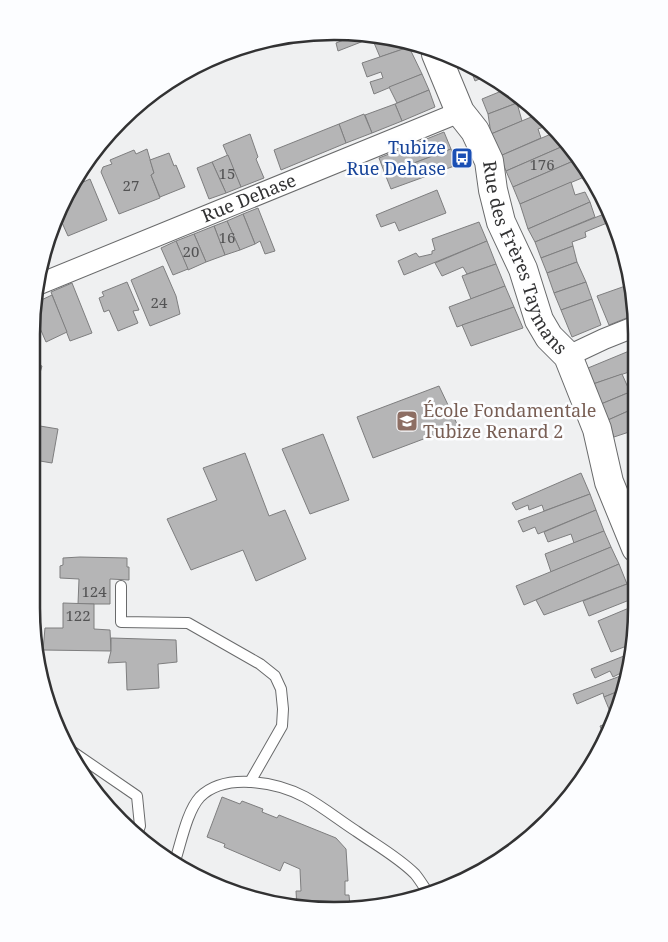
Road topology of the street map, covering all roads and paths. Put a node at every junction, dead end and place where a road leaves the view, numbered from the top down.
1 (438, 59) edge
2 (460, 112) junction
3 (45, 282) edge
4 (628, 329) edge
5 (568, 356) junction
6 (628, 528) edge
7 (121, 586) dead end
8 (81, 757) edge
9 (250, 782) junction
10 (139, 828) edge
11 (177, 856) edge
12 (424, 888) edge

1 - 2 street, Rue des Frères Taymans
2 - 3 street, Rue Dehase
2 - 5 street, Rue des Frères Taymans
4 - 5 street
5 - 6 street, Rue des Frères Taymans
7 - 9 lane
8 - 10 lane
9 - 11 lane
9 - 12 lane

